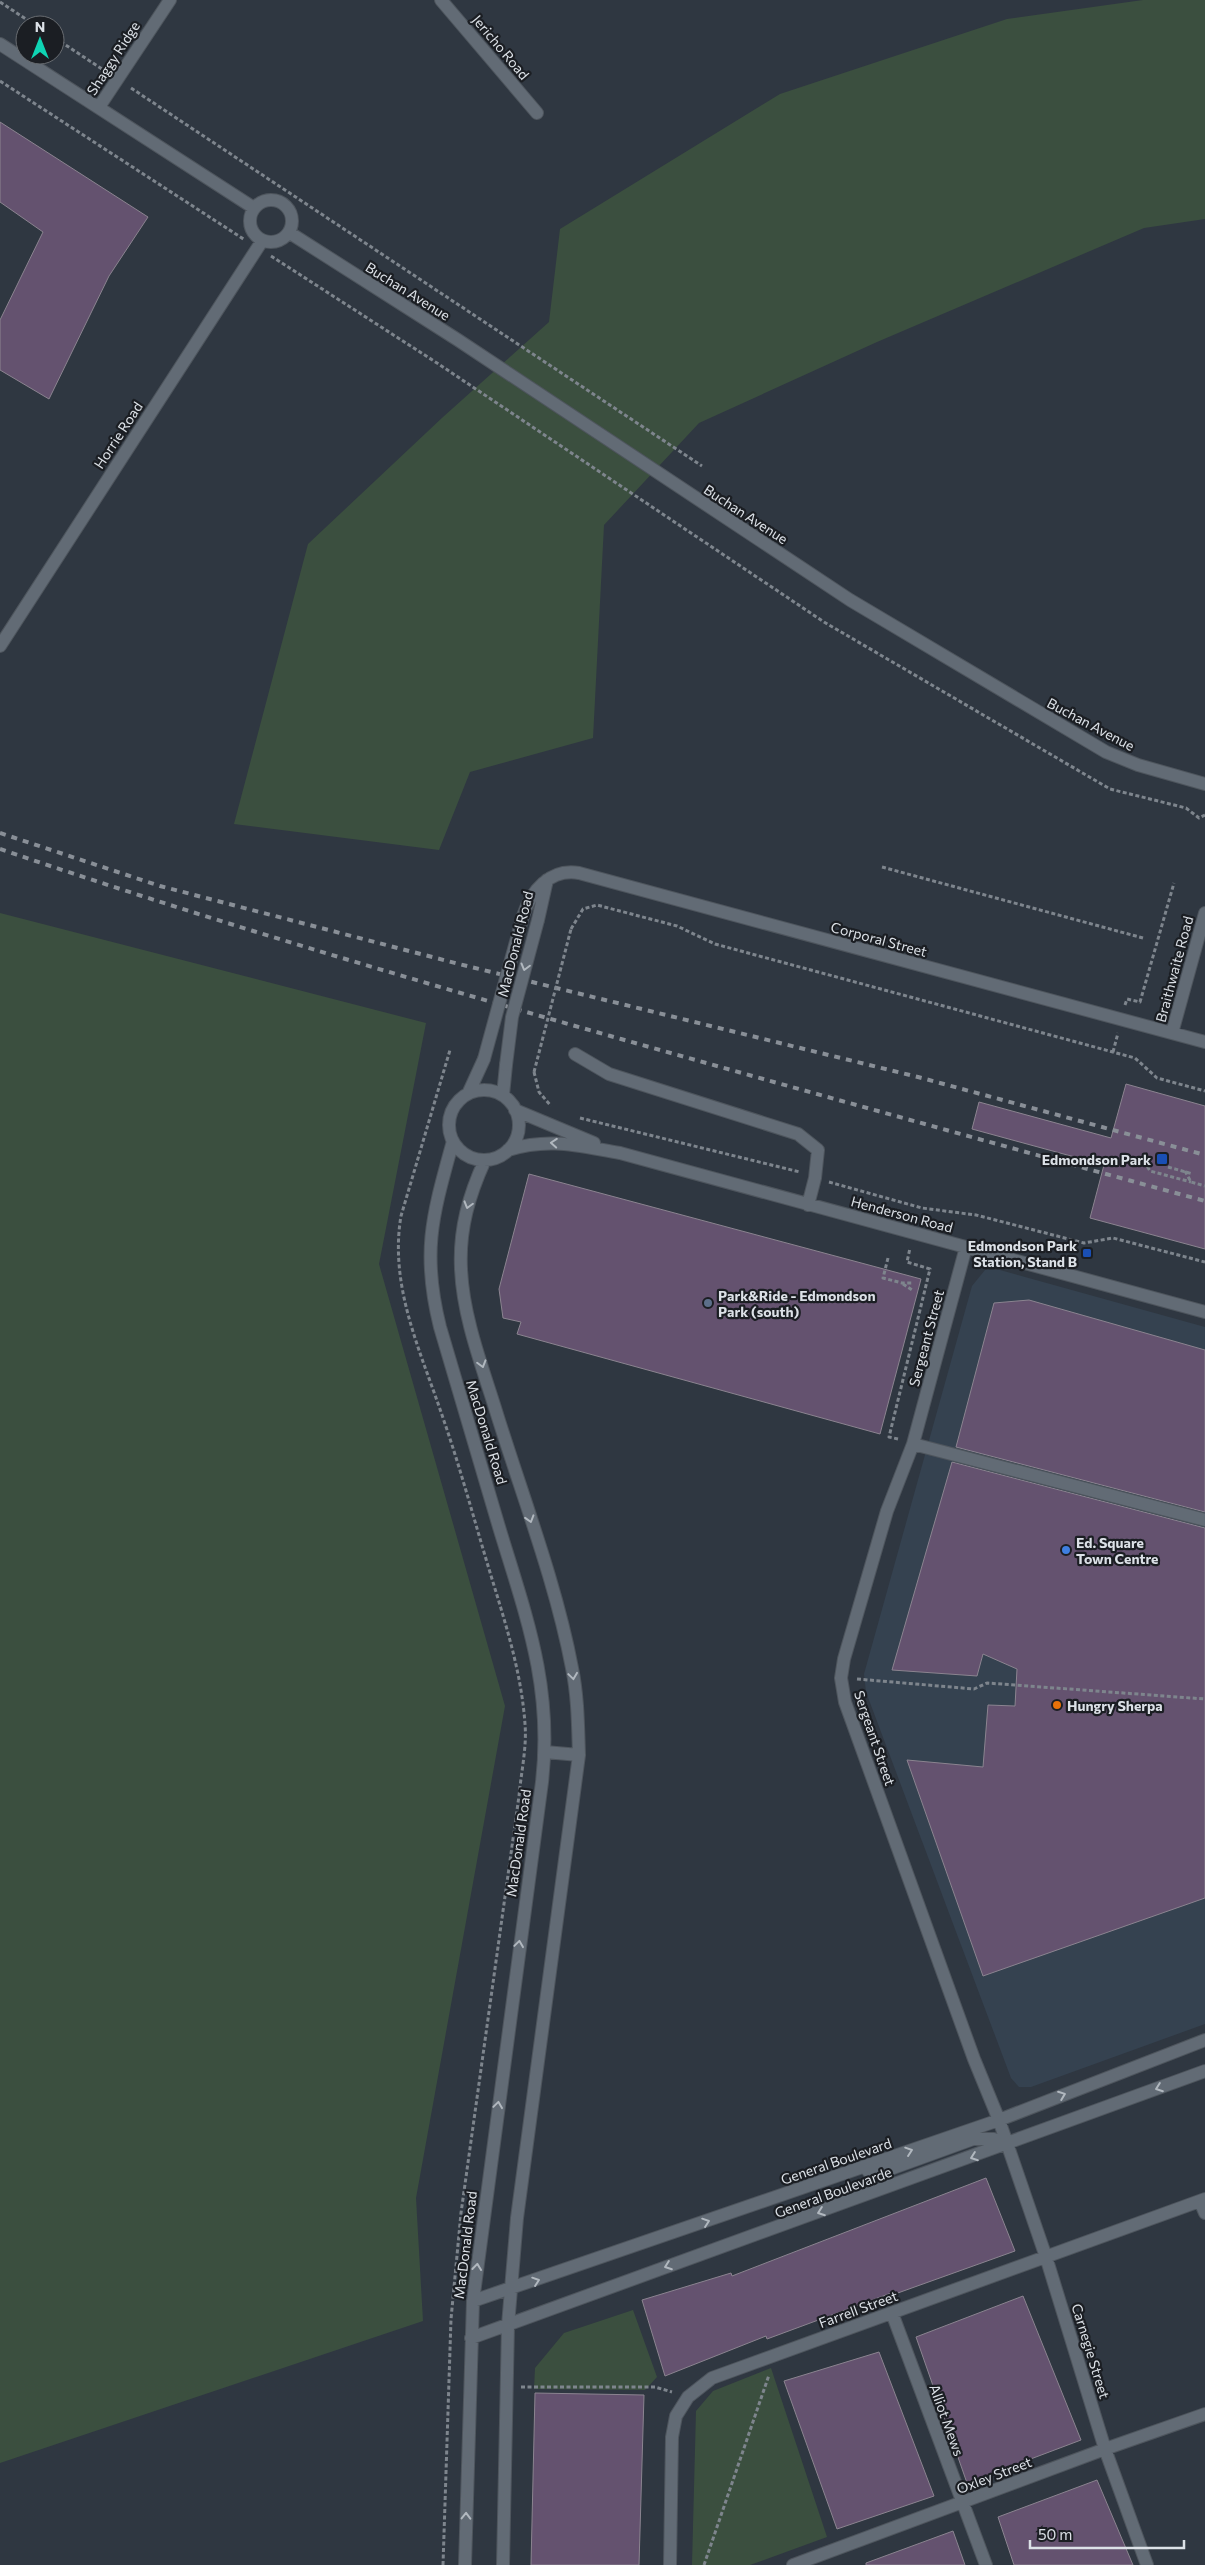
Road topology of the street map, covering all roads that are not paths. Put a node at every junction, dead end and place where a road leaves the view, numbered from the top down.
1 (170, 0) edge
2 (441, 0) edge
3 (0, 44) edge
4 (98, 108) junction
5 (537, 113) dead end
6 (254, 208) junction
7 (290, 233) junction
8 (260, 244) junction
9 (0, 646) edge
10 (1205, 784) edge
11 (547, 880) junction
12 (1205, 913) edge
13 (1172, 1034) junction
14 (1205, 1042) edge
15 (575, 1054) dead end
16 (468, 1094) junction
17 (503, 1095) junction
18 (516, 1110) junction
19 (453, 1141) junction
20 (508, 1150) junction
21 (620, 1153) junction
22 (486, 1160) junction
23 (808, 1204) junction
24 (966, 1247) junction
25 (1205, 1312) edge
26 (913, 1444) junction
27 (1205, 1520) edge
28 (545, 1752) junction
29 (579, 1755) junction
30 (1205, 2040) edge
31 (1205, 2071) edge
32 (999, 2120) junction
33 (1006, 2145) junction
34 (844, 2174) junction
35 (1203, 2200) edge
36 (1205, 2214) edge
37 (1046, 2257) junction
38 (510, 2290) junction
39 (473, 2301) junction
40 (892, 2313) junction
41 (508, 2326) junction
42 (471, 2338) junction
43 (1205, 2414) edge
44 (1105, 2449) junction
45 (962, 2504) junction
46 (817, 2561) edge
47 (465, 2565) edge
48 (503, 2565) edge
49 (670, 2565) edge
50 (793, 2565) edge
51 (986, 2565) edge
52 (1147, 2565) edge

1 - 4 street, Shaggy Ridge
2 - 5 street, Jericho Road
3 - 4 street
4 - 6 street
6 - 7 street
6 - 8 street
7 - 8 street
7 - 10 street, Buchan Avenue
8 - 9 street, Horrie Road
11 - 13 street, Corporal Street
11 - 16 street, MacDonald Road, bridge
11 -> 17 street, MacDonald Road, bridge
12 - 13 street, Braithwaite Road
13 - 14 street, Corporal Street
15 - 23 street
16 - 17 street
16 - 19 street
17 - 18 street
18 - 20 street
18 - 21 street, Henderson Road
19 - 22 street
19 - 28 street, MacDonald Road
21 -> 20 street, Henderson Road
20 - 22 street
21 - 23 street, Henderson Road
22 -> 29 street, MacDonald Road
23 - 24 street, Henderson Road
24 - 25 street, Henderson Road
24 - 26 street, Sergeant Street
26 - 27 street
26 - 32 street, Sergeant Street
28 - 29 street
39 -> 28 street, MacDonald Road
29 - 38 street, MacDonald Road
32 -> 30 street, General Boulevard
31 -> 33 street, General Boulevarde
32 - 33 street, Sergeant Street
34 -> 32 street, General Boulevard
33 - 34 street
33 - 37 street, Carnegie Street
33 -> 41 street, General Boulevarde
38 -> 34 street, General Boulevard
35 - 36 street
35 - 37 street, Farrell Street
37 - 40 street, Farrell Street
37 - 44 street, Carnegie Street
38 - 39 street, General Boulevard
38 - 41 street, MacDonald Road
39 - 42 street, MacDonald Road
40 - 45 street, Alliot Mews
40 - 49 street, Farrell Street
41 - 42 street, General Boulevarde
41 - 48 street, MacDonald Road
47 -> 42 street, MacDonald Road
43 - 44 street, Oxley Street
44 - 45 street, Oxley Street
44 - 52 street, Carnegie Street
45 - 46 street, Oxley Street
45 - 51 street, Alliot Mews
46 - 50 street, Oxley Street

